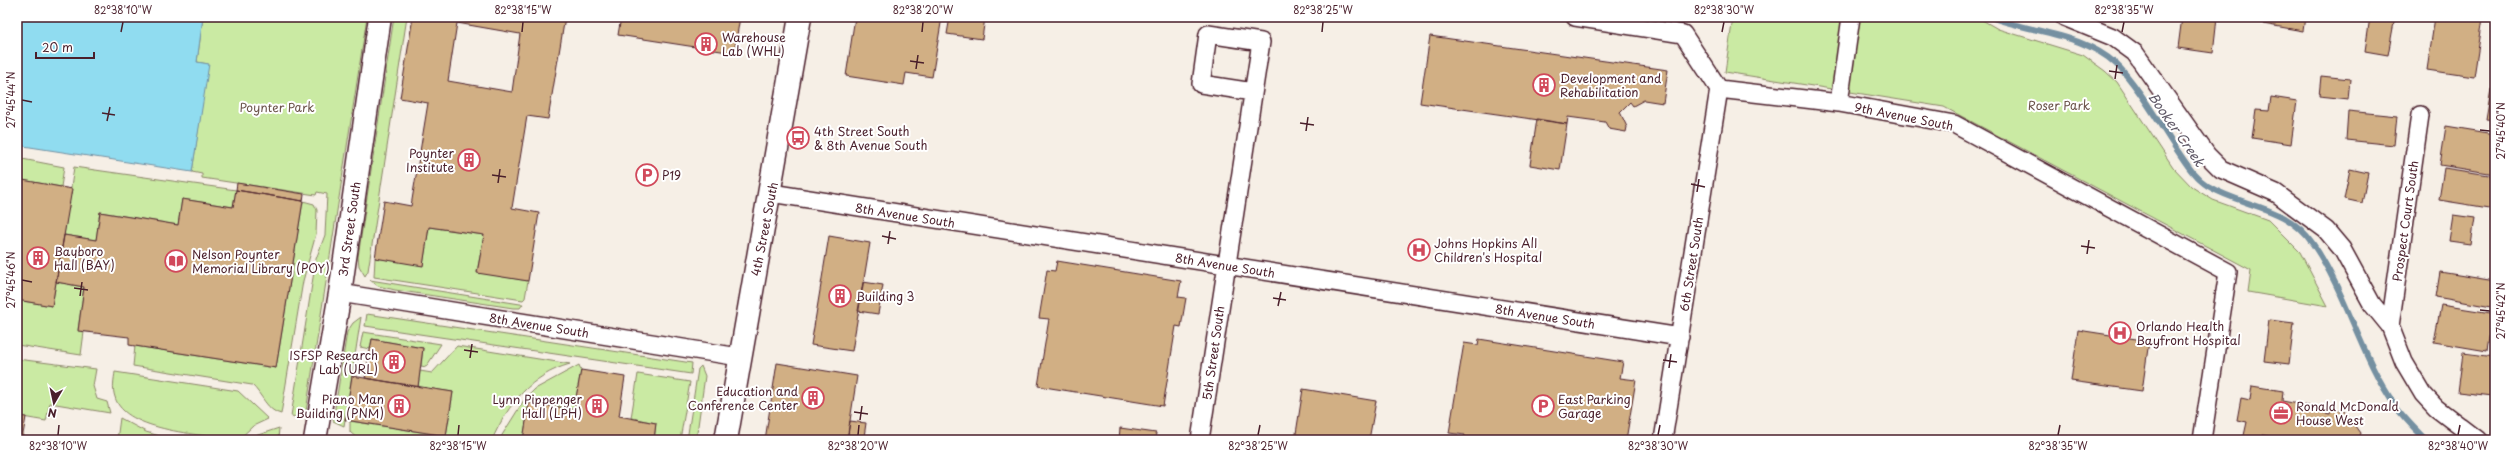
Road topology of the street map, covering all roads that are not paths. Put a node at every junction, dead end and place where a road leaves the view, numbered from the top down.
1 (380, 17) edge
2 (800, 17) edge
3 (1575, 17) edge
4 (1851, 17) edge
5 (2064, 17) edge
6 (1718, 89) junction
7 (1253, 92) dead end
8 (1839, 103) junction
9 (2420, 116) dead end
10 (770, 193) junction
11 (1226, 265) junction
12 (340, 293) junction
13 (2390, 326) junction
14 (1680, 337) junction
15 (739, 357) junction
16 (315, 440) edge
17 (726, 440) edge
18 (1200, 440) edge
19 (1663, 440) edge
20 (2202, 440) edge
21 (2478, 440) edge

1 - 12 main road, 3rd Street South
2 - 10 main road, 4th Street South
3 - 6 street
4 - 8 street
5 - 13 street
6 - 8 street, 9th Avenue South
6 - 14 street, 6th Street South
7 - 11 street, 5th Street South
8 - 20 street, 9th Avenue South
9 - 13 street, Prospect Court South
10 - 11 street, 8th Avenue South
10 - 15 main road, 4th Street South
11 - 14 street, 8th Avenue South
11 - 18 street, 5th Street South
12 - 15 street, 8th Avenue South
12 - 16 main road, 3rd Street South
13 - 21 street
14 - 19 street, 6th Street South
15 - 17 main road, 4th Street South

